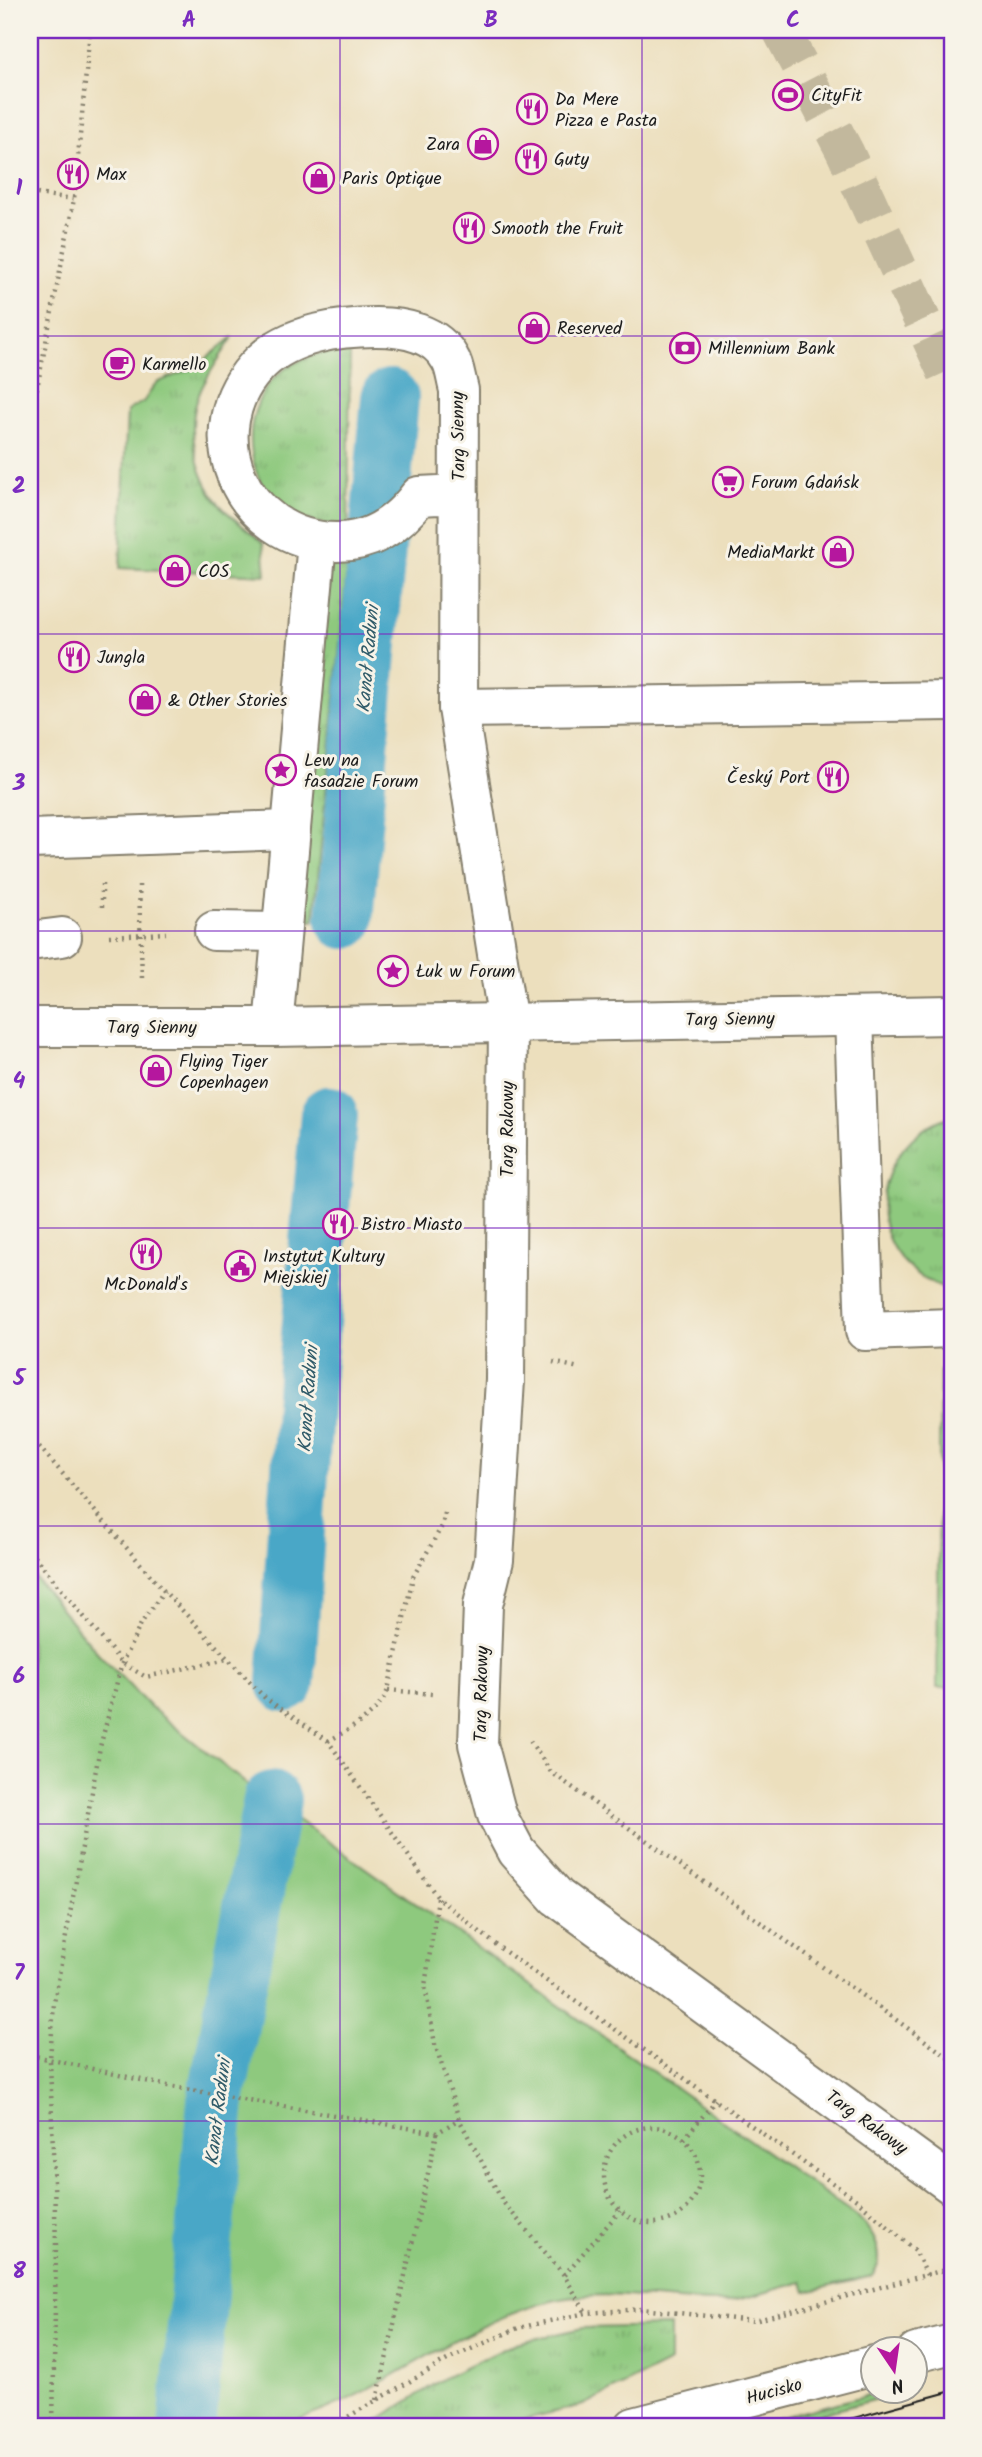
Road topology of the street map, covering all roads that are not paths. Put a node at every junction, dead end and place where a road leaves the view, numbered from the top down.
1 (458, 494) junction
2 (332, 542) junction
3 (952, 701) edge
4 (458, 708) junction
5 (289, 830) junction
6 (30, 839) edge
7 (214, 931) road end
8 (280, 932) junction
9 (952, 1015) edge
10 (854, 1017) junction
11 (508, 1023) junction
12 (48, 1027) edge
13 (273, 1027) junction
14 (952, 1328) edge
15 (952, 2185) edge
16 (952, 2344) edge
17 (930, 2349) edge
18 (860, 2368) edge
19 (634, 2427) edge

1 - 2 street, Targ Sienny
1 - 2 street, Targ Sienny
1 - 4 street, Targ Sienny
2 - 5 street
3 - 4 street
4 - 11 street, Targ Sienny
5 - 6 street
5 - 8 street
7 - 8 street
8 - 13 street
9 - 10 street, Targ Sienny
10 - 11 street, Targ Sienny
10 - 14 street
11 - 13 street, Targ Sienny
11 - 15 street, Targ Rakowy
12 - 13 street, Targ Sienny
16 - 17 street
18 - 19 street, Hucisko

